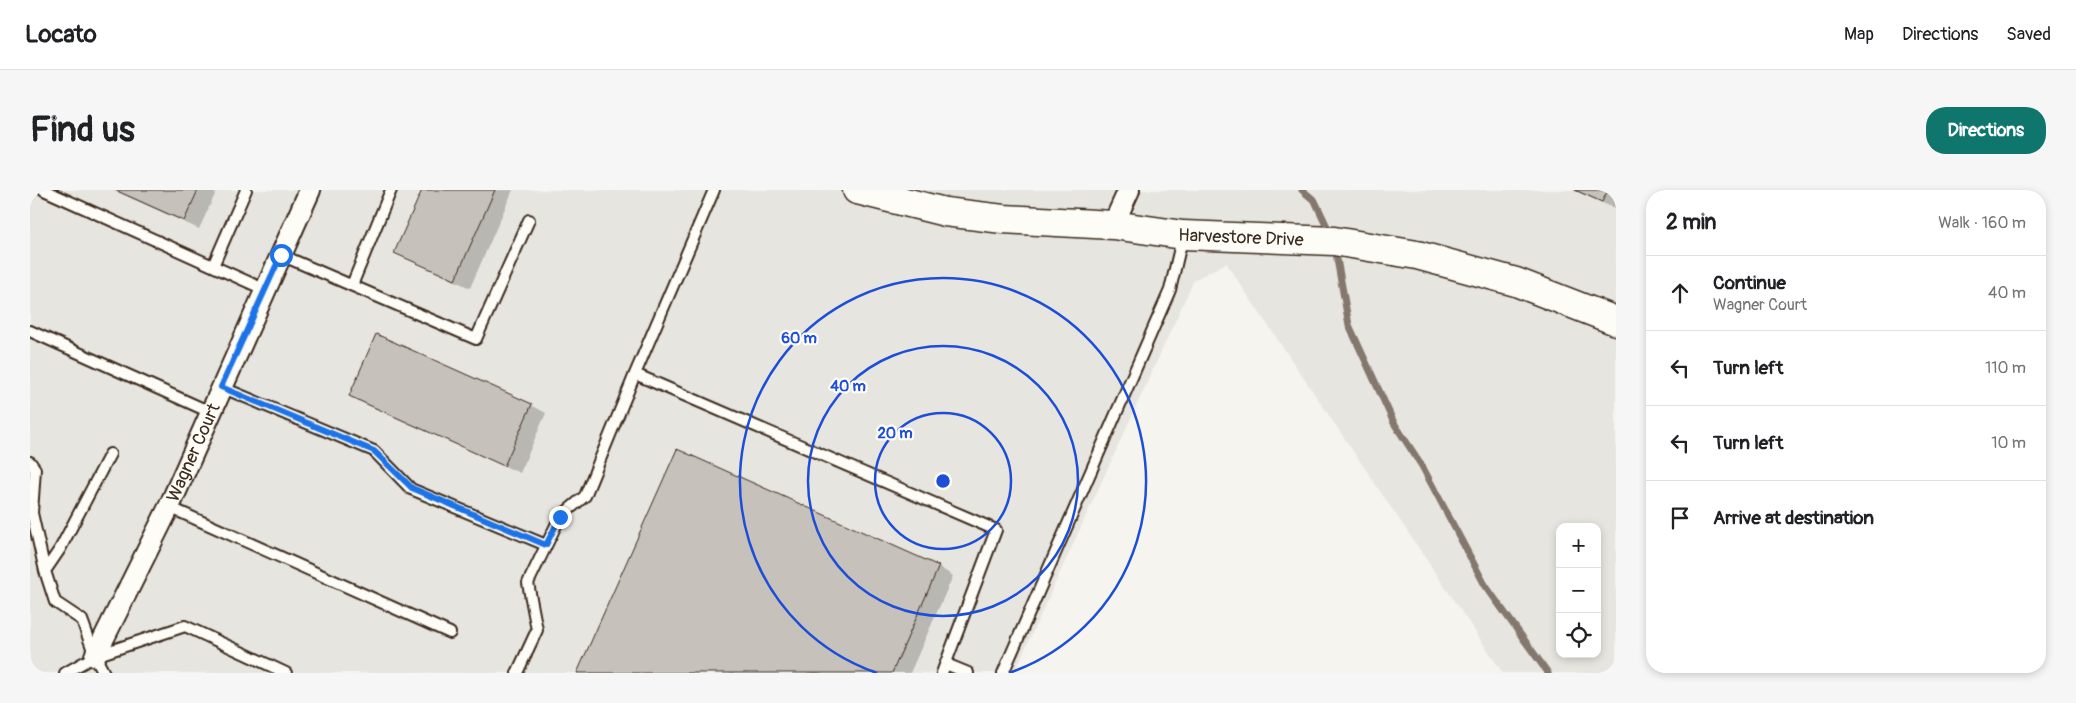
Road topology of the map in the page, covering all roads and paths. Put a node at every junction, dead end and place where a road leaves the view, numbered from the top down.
1 (44, 190) edge
2 (246, 190) edge
3 (310, 190) edge
4 (391, 190) edge
5 (714, 190) edge
6 (857, 190) edge
7 (1129, 190) edge
8 (529, 220) dead end
9 (1113, 225) junction
10 (1184, 234) junction
11 (281, 255) junction
12 (213, 266) junction
13 (352, 285) junction
14 (266, 290) junction
15 (1616, 321) edge
16 (30, 331) edge
17 (635, 374) junction
18 (221, 387) junction
19 (210, 412) junction
20 (110, 454) dead end
21 (30, 462) edge
22 (169, 507) junction
23 (546, 545) junction
24 (45, 571) junction
25 (450, 633) dead end
26 (100, 665) edge
27 (944, 668) edge
28 (65, 673) edge
29 (286, 673) edge
30 (517, 673) edge
31 (968, 673) edge
32 (1003, 673) edge

1 - 12 lane
2 - 12 lane
3 - 11 street, Wagner Court
4 - 13 lane
5 - 17 lane
6 - 9 street, Harvestore Drive
7 - 9 street
8 - 13 lane
9 - 10 street, Harvestore Drive
10 - 15 street, Harvestore Drive
10 - 32 lane
11 - 13 lane
11 - 14 street, Wagner Court
12 - 14 lane
14 - 18 street, Wagner Court
16 - 19 lane
17 - 23 lane
17 - 27 lane
18 - 19 street, Wagner Court
18 - 23 lane
19 - 22 street, Wagner Court
20 - 24 lane
21 - 24 lane
22 - 25 lane
22 - 26 street, Wagner Court
23 - 30 lane
24 - 26 lane
26 - 28 lane
26 - 29 lane
27 - 31 lane

